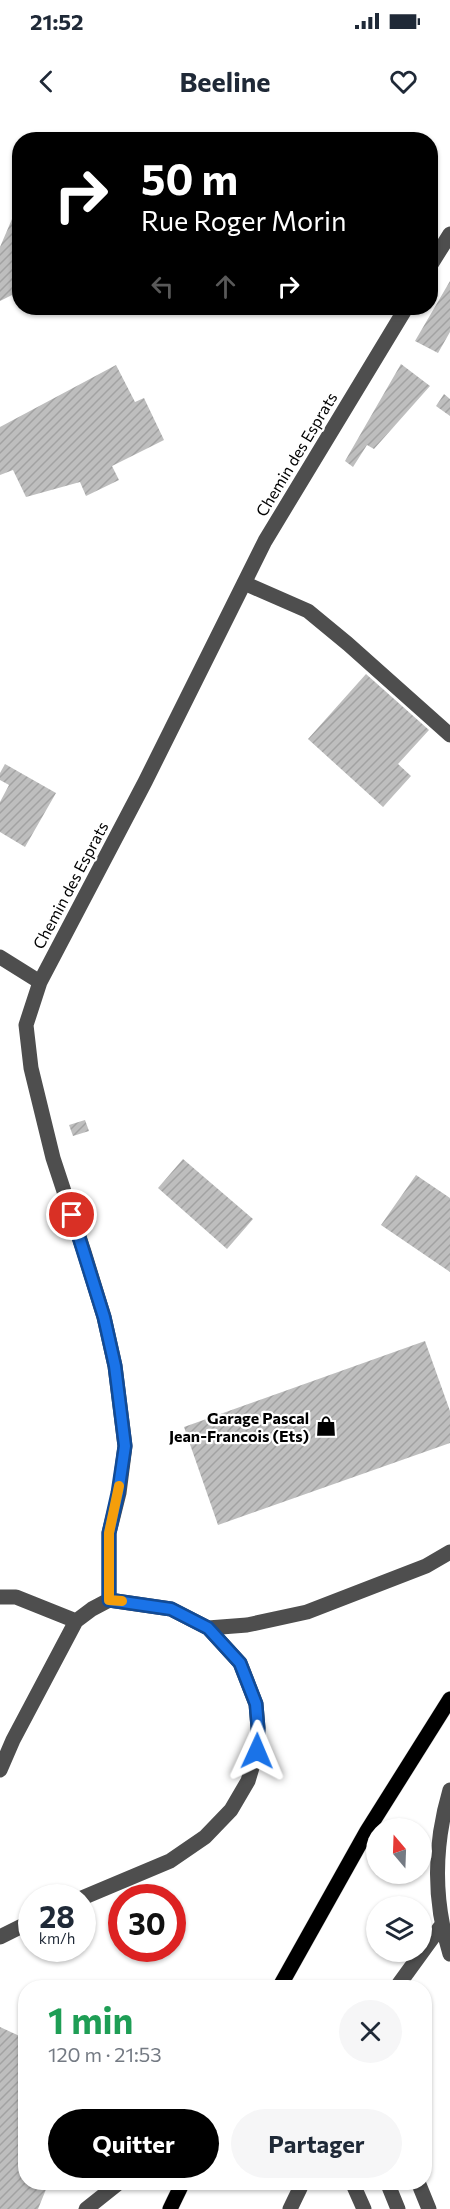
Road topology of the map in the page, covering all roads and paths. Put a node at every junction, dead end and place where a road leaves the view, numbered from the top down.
1 (450, 234) edge
2 (438, 253) edge
3 (402, 315) edge
4 (244, 583) junction
5 (450, 735) edge
6 (0, 957) edge
7 (40, 982) junction
8 (450, 1552) edge
9 (0, 1597) edge
10 (109, 1600) junction
11 (76, 1621) junction
12 (208, 1628) junction
13 (450, 1699) edge
14 (0, 1770) edge
15 (450, 1790) edge
16 (96, 1892) edge
17 (441, 1926) junction
18 (8, 1927) edge
19 (0, 1937) edge
20 (450, 1954) edge
21 (283, 1980) edge
22 (402, 1980) edge
23 (110, 2190) edge
24 (179, 2190) edge
25 (299, 2190) edge
26 (356, 2190) edge
27 (390, 2190) edge
28 (421, 2190) edge
29 (86, 2209) edge
30 (170, 2209) edge
31 (290, 2209) edge
32 (364, 2209) edge
33 (398, 2209) edge
34 (429, 2209) edge

1 - 2 street
3 - 4 street, Chemin des Esprats
4 - 5 street
4 - 7 street, Chemin des Esprats
6 - 7 street
7 - 10 street, Chemin des Esprats
8 - 12 street
9 - 11 street
10 - 11 street
10 - 12 street
11 - 14 street
12 - 16 street
13 - 21 main road
15 - 17 street
17 - 20 street
17 - 22 street
18 - 19 street
23 - 29 street
24 - 30 main road
25 - 31 street
26 - 32 street
27 - 33 street
28 - 34 street

